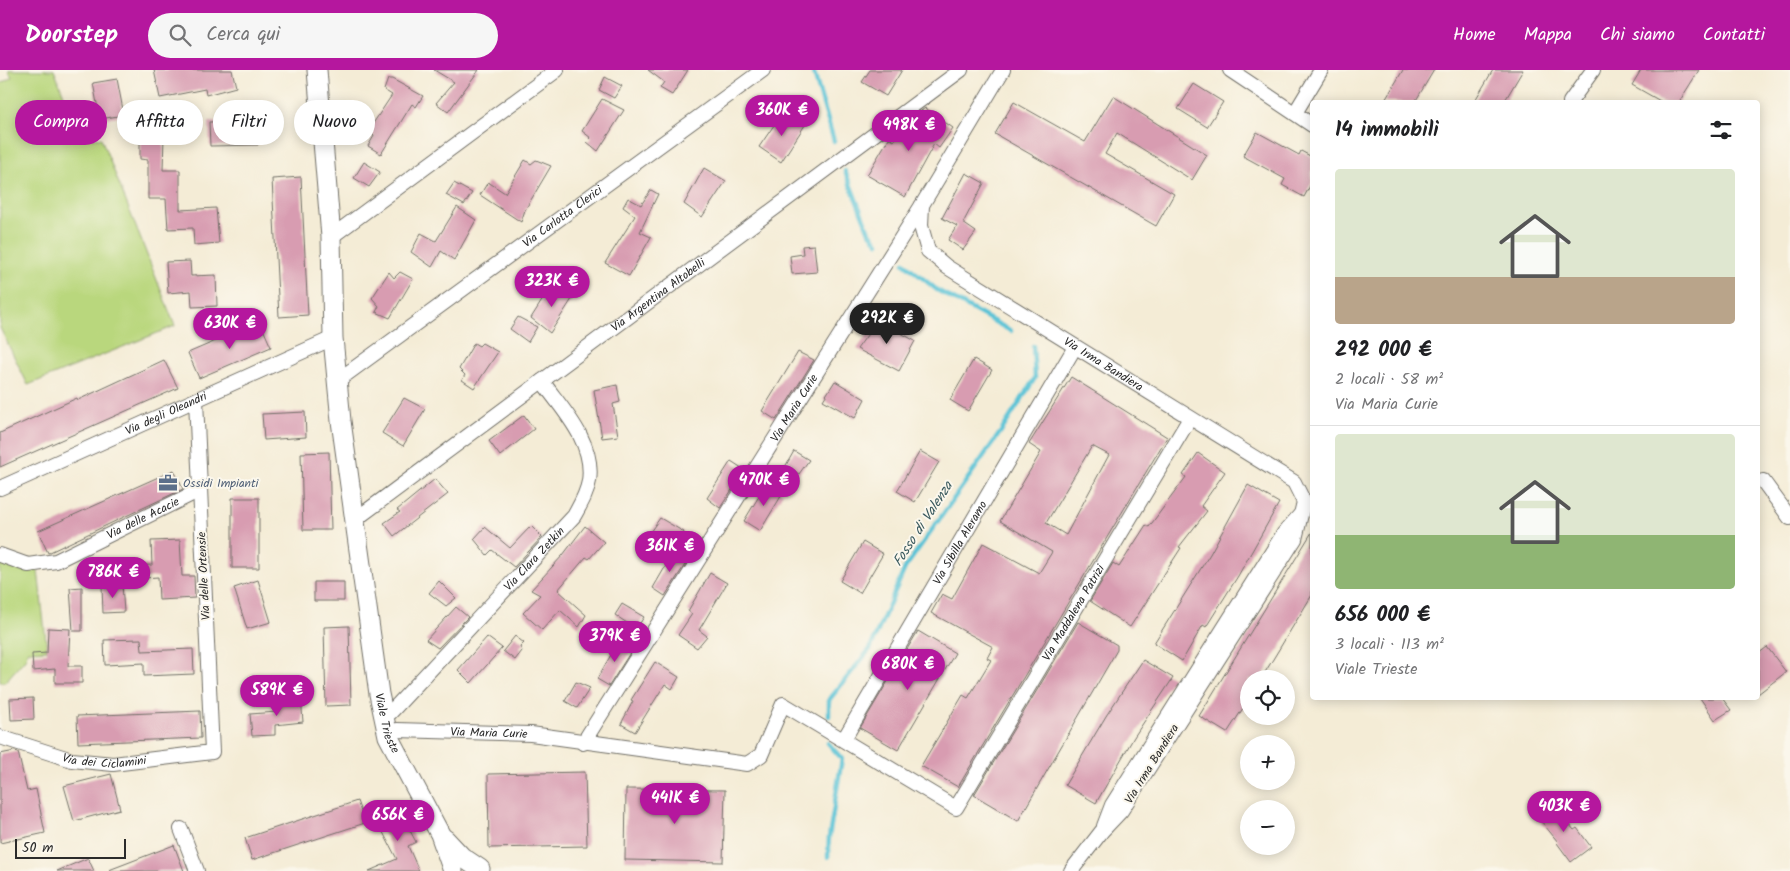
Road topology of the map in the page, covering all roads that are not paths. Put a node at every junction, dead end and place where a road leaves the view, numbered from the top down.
1 (557, 70) edge
2 (763, 70) edge
3 (961, 70) edge
4 (1003, 70) edge
5 (1230, 70) edge
6 (1321, 70) edge
7 (1592, 70) edge
8 (321, 72) edge
9 (1571, 100) edge
10 (1295, 113) junction
11 (1310, 124) edge
12 (922, 205) junction
13 (331, 236) junction
14 (333, 338) junction
15 (1076, 347) junction
16 (337, 381) junction
17 (542, 381) junction
18 (196, 400) junction
19 (1190, 418) junction
20 (1763, 481) dead end
21 (0, 488) edge
22 (200, 490) junction
23 (1790, 518) edge
24 (356, 519) junction
25 (0, 554) edge
26 (379, 694) junction
27 (390, 713) junction
28 (397, 730) junction
29 (0, 736) edge
30 (844, 739) junction
31 (583, 743) junction
32 (212, 752) joint
33 (407, 769) junction
34 (181, 829) dead end
35 (440, 834) junction
36 (482, 870) edge
37 (196, 871) edge
38 (453, 871) edge
39 (1071, 871) edge

1 - 13 street
2 - 16 street, Via Carlotta Clerici
3 - 17 street, Via Argentina Altobelli
4 - 12 street, Via Maria Curie
5 - 10 street
6 - 10 street
7 - 9 street
8 - 13 street
10 - 11 street
12 - 15 street, Via Irma Bandiera
12 - 31 street, Via Maria Curie
13 - 14 street
14 - 16 street
14 - 18 street, Via degli Oleandri
15 - 19 street, Via Irma Bandiera
15 - 30 street, Via Sibilla Aleramo
16 - 24 street
17 - 24 street, Via Argentina Altobelli
17 - 27 street, Via Clara Zetkin
18 - 21 street, Via degli Oleandri
18 - 22 street, Via delle Ortensie
19 - 30 street, Via Maddalena Patrizi
19 - 39 street, Via Irma Bandiera
20 - 23 street
22 - 25 street, Via delle Acacie
22 - 32 street, Via delle Ortensie
24 - 26 street
26 - 27 street, Viale Trieste
26 - 33 street, Viale Trieste
27 - 28 street, Viale Trieste
28 - 31 street, Via Maria Curie
28 - 33 street, Viale Trieste
29 - 32 street, Via dei Ciclamini
30 - 31 street, Via Maria Curie
33 - 35 street, Viale Trieste
34 - 37 street
35 - 36 street, Viale Trieste
35 - 38 street, Viale Trieste

